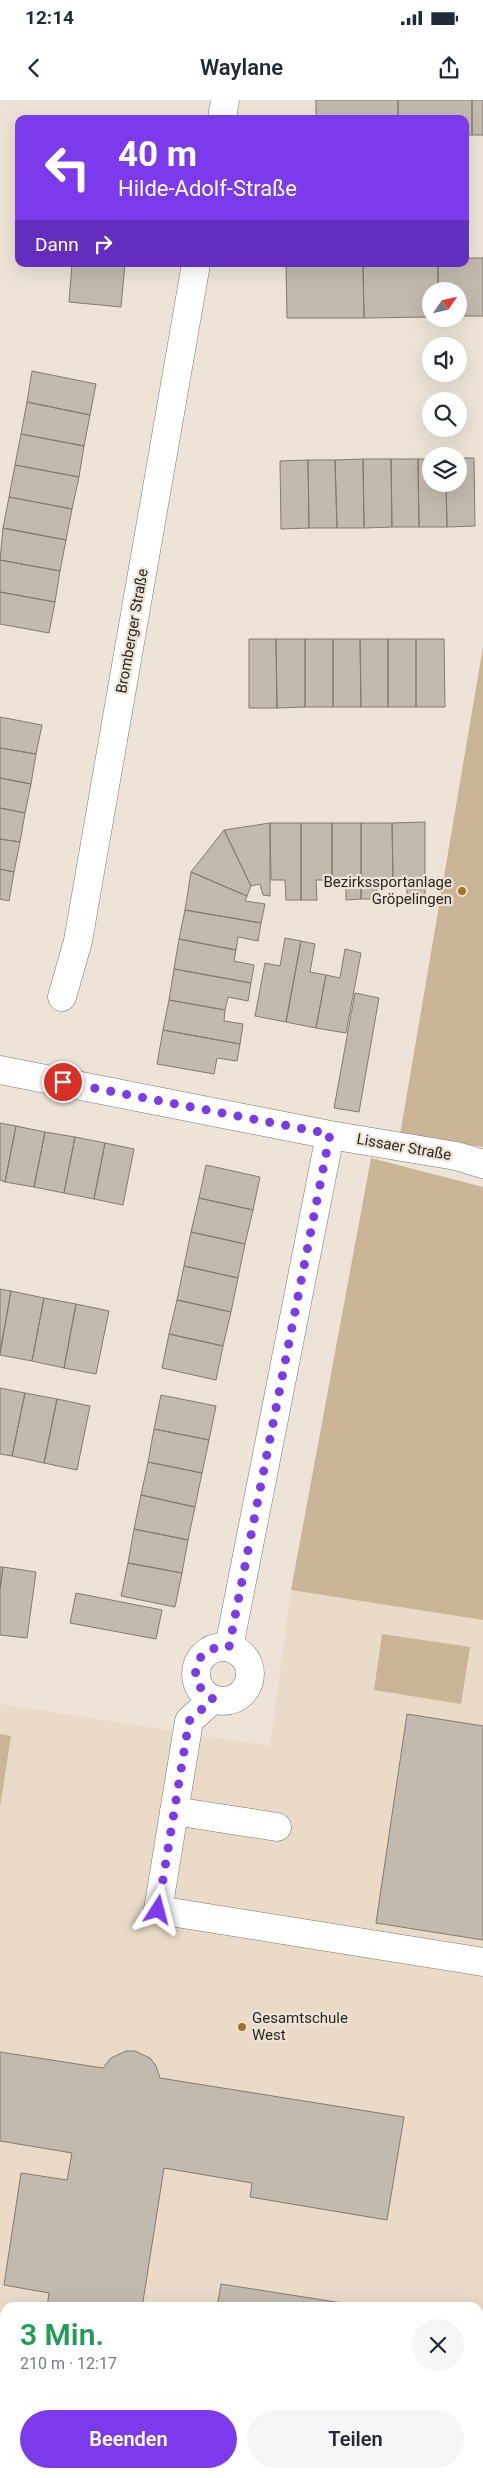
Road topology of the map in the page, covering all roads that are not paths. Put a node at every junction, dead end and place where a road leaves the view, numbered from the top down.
1 (195, 267) edge
2 (62, 997) dead end
3 (0, 1070) edge
4 (330, 1134) junction
5 (483, 1164) edge
6 (229, 1647) junction
7 (213, 1699) junction
8 (174, 1811) junction
9 (277, 1828) dead end
10 (483, 1962) edge

1 - 2 street, Bromberger Straße
3 - 4 street, Lissaer Straße
4 - 5 street, Lissaer Straße
4 - 6 street
6 - 7 street
6 - 7 street
7 - 8 street
8 - 9 street
8 - 10 street

